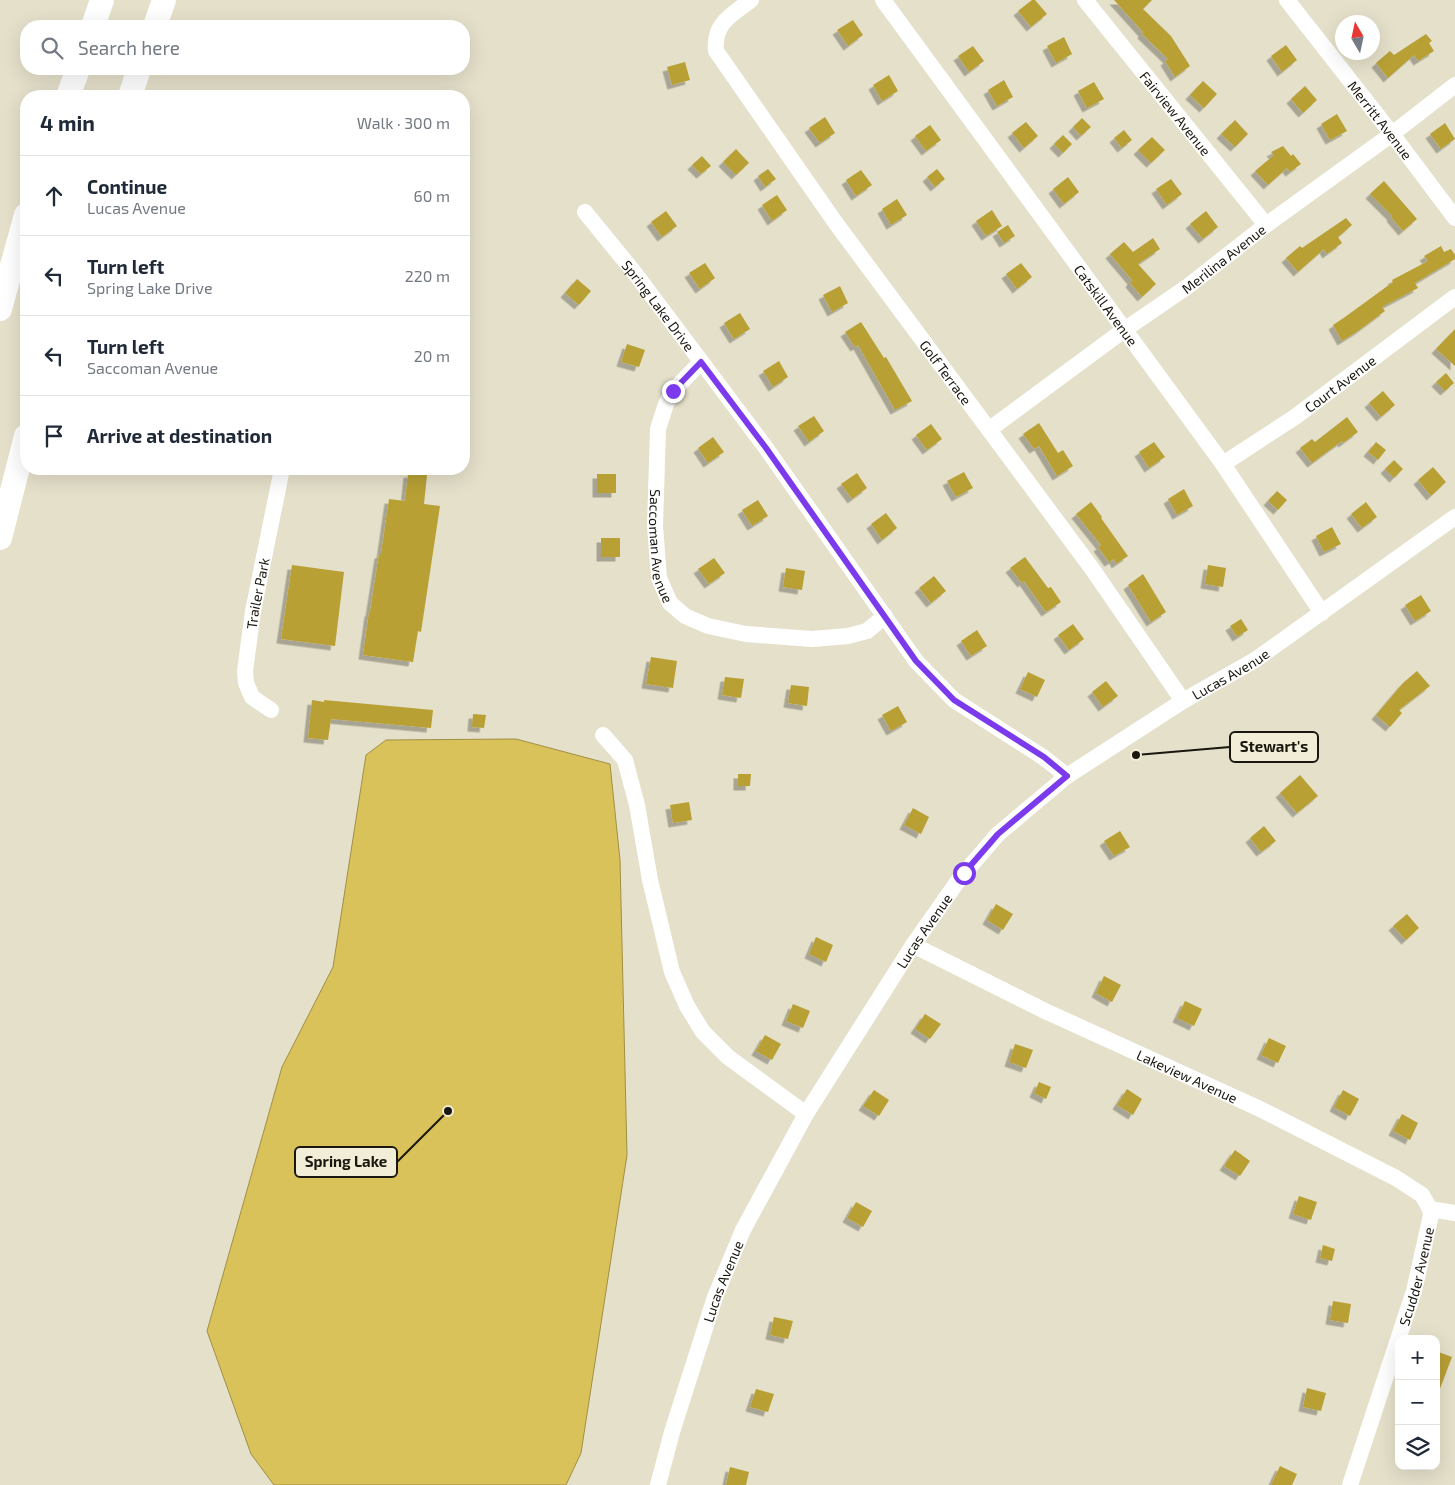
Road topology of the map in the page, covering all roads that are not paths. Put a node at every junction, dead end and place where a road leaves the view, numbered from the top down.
1 (102, 0) edge
2 (164, 0) edge
3 (751, 0) edge
4 (883, 0) edge
5 (1084, 0) edge
6 (1287, 0) edge
7 (94, 20) edge
8 (157, 20) edge
9 (76, 75) edge
10 (137, 75) edge
11 (1455, 85) edge
12 (70, 90) edge
13 (132, 90) edge
14 (1392, 134) junction
15 (584, 212) dead end
16 (1455, 218) edge
17 (1266, 226) junction
18 (20, 237) edge
19 (1455, 297) edge
20 (0, 309) edge
21 (1124, 330) junction
22 (701, 362) junction
23 (990, 429) junction
24 (20, 460) edge
25 (1223, 464) junction
26 (281, 475) edge
27 (1455, 517) edge
28 (0, 538) edge
29 (1322, 613) junction
30 (885, 616) junction
31 (1183, 700) junction
32 (271, 710) dead end
33 (603, 735) dead end
34 (1067, 776) junction
35 (913, 945) junction
36 (806, 1114) junction
37 (1430, 1209) junction
38 (1455, 1213) edge
39 (658, 1485) edge
40 (1350, 1485) edge

1 - 7 highway
2 - 8 highway
3 - 23 street, Golf Terrace
4 - 21 street, Catskill Avenue
5 - 17 street, Fairview Avenue
6 - 14 street, Merritt Avenue
9 - 12 highway
10 - 13 highway
11 - 14 street, Merilina Avenue
14 - 16 street, Merritt Avenue
14 - 17 street, Merilina Avenue
15 - 22 street, Spring Lake Drive
17 - 21 street, Merilina Avenue
18 - 20 highway
19 - 25 street, Court Avenue
21 - 23 street, Merilina Avenue
21 - 25 street, Catskill Avenue
22 - 30 street, Spring Lake Drive
22 - 30 street, Saccoman Avenue
23 - 31 street, Golf Terrace
24 - 28 highway
25 - 29 street, Catskill Avenue
26 - 32 street, Trailer Park
27 - 29 street, Lucas Avenue
29 - 31 street, Lucas Avenue
30 - 34 street, Spring Lake Drive
31 - 34 street, Lucas Avenue
33 - 36 street
34 - 35 street, Lucas Avenue
35 - 36 street, Lucas Avenue
35 - 37 street, Lakeview Avenue
36 - 39 street, Lucas Avenue
37 - 38 street
37 - 40 street, Scudder Avenue

